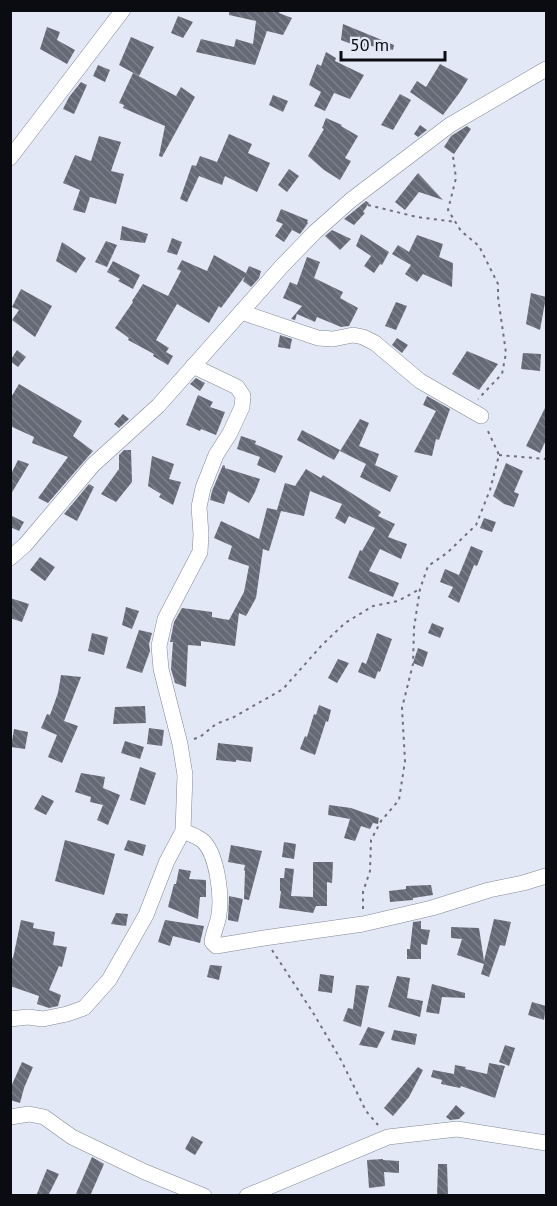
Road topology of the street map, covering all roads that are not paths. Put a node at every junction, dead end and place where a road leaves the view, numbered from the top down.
1 (123, 10) edge
2 (546, 69) edge
3 (10, 158) edge
4 (241, 312) junction
5 (193, 366) junction
6 (481, 416) road end
7 (10, 558) edge
8 (183, 831) junction
9 (546, 876) edge
10 (10, 1019) edge
11 (11, 1116) edge
12 (546, 1143) edge
13 (204, 1196) edge
14 (247, 1196) edge

1 - 3 street
2 - 4 street
4 - 5 street
4 - 6 street
5 - 7 street
5 - 8 street
8 - 9 street
8 - 10 street
11 - 13 street
12 - 14 street

